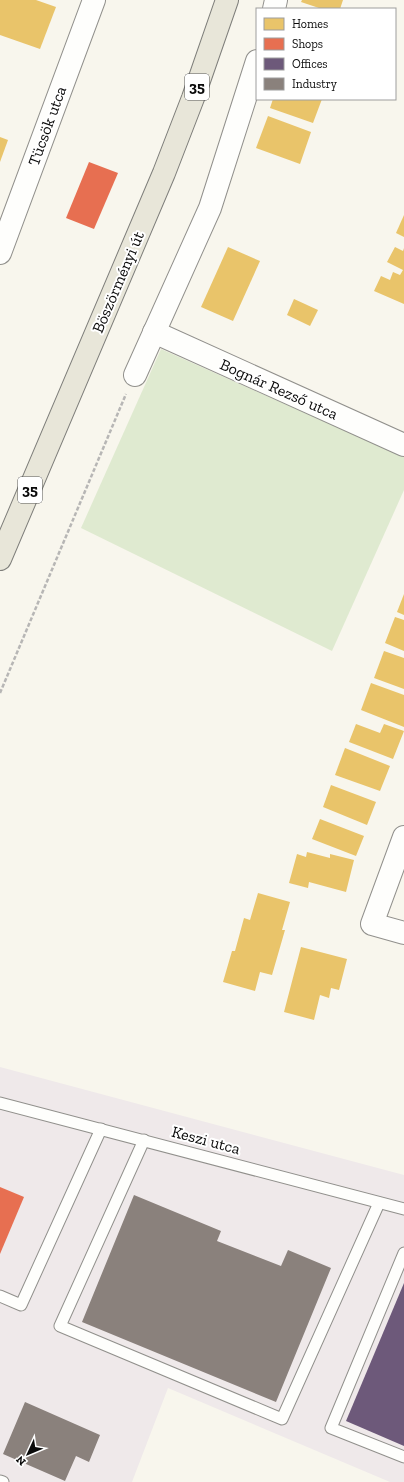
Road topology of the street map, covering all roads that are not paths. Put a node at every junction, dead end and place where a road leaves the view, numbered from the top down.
1 (94, 0) edge
2 (227, 0) edge
3 (256, 64) edge
4 (0, 253) edge
5 (154, 332) junction
6 (135, 375) road end
7 (404, 445) edge
8 (0, 559) edge
9 (404, 837) edge
10 (404, 932) edge
11 (0, 1102) edge
12 (101, 1129) junction
13 (144, 1140) junction
14 (379, 1203) junction
15 (404, 1209) edge
16 (404, 1253) edge
17 (0, 1296) edge
18 (404, 1457) edge
19 (0, 1480) edge
20 (3, 1482) edge

1 - 4 street, Tücsök utca
2 - 8 main road, Böszörményi út / 35
3 - 5 street
5 - 6 street
5 - 7 street, Bognár Rezső utca
9 - 10 street
11 - 12 lane, Keszi utca
12 - 13 lane, Keszi utca
12 - 17 lane
13 - 14 lane, Keszi utca
13 - 14 lane
14 - 15 lane, Keszi utca
16 - 18 lane
19 - 20 lane

